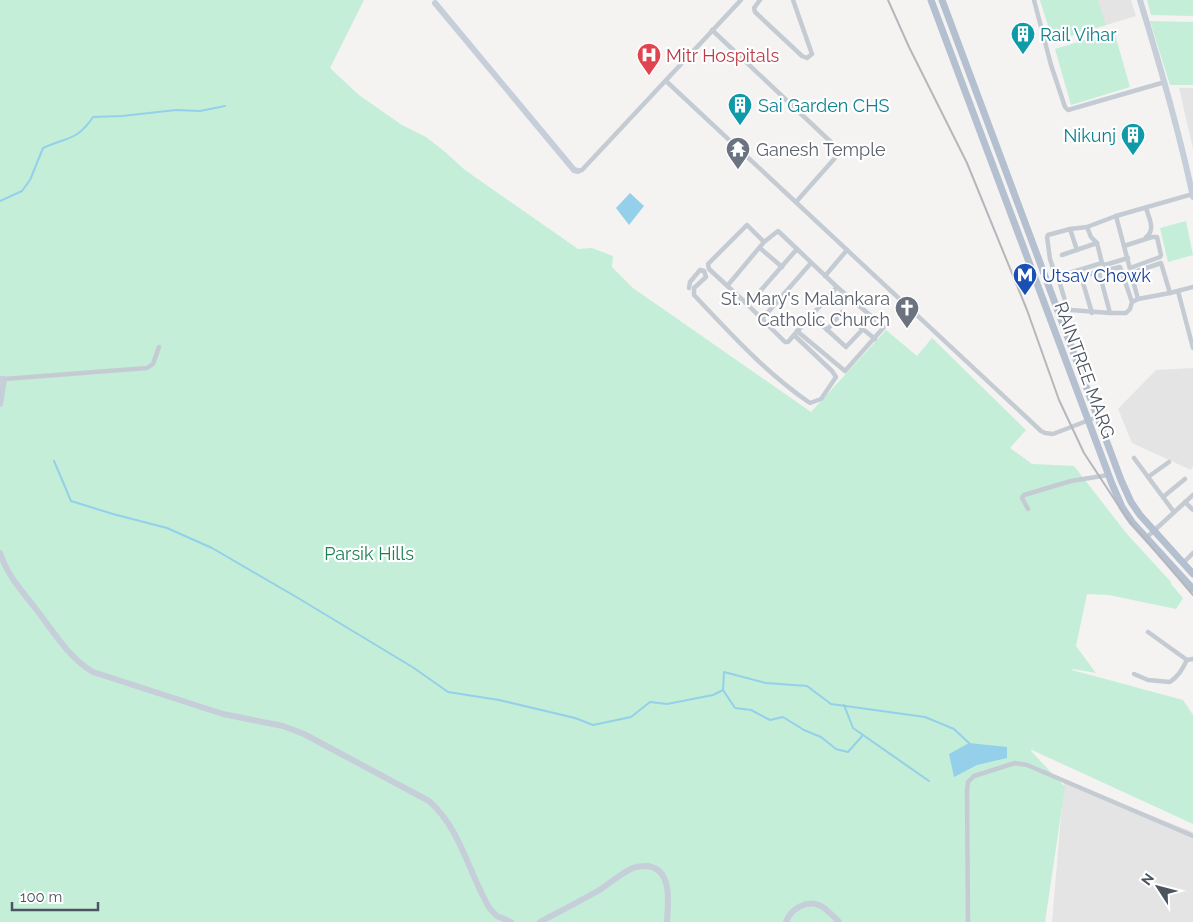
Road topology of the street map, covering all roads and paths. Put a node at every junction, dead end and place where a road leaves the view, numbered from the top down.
1 (742, 0) edge
2 (760, 0) edge
3 (793, 0) edge
4 (931, 0) edge
5 (942, 0) edge
6 (1034, 0) edge
7 (1140, 0) edge
8 (435, 4) dead end
9 (712, 30) junction
10 (666, 81) junction
11 (1164, 82) junction
12 (578, 171) joint
13 (1193, 196) edge
14 (796, 202) junction
15 (1146, 208) junction
16 (1116, 216) junction
17 (1087, 227) junction
18 (1070, 229) junction
19 (764, 242) junction
20 (1097, 244) junction
21 (1124, 246) junction
22 (760, 248) junction
23 (797, 250) junction
24 (847, 250) junction
25 (1077, 250) junction
26 (1062, 255) dead end
27 (1128, 258) junction
28 (811, 263) junction
29 (1102, 263) junction
30 (782, 267) junction
31 (1120, 268) junction
32 (1131, 268) junction
33 (1099, 272) junction
34 (824, 276) junction
35 (1081, 276) junction
36 (728, 285) junction
37 (1170, 285) dead end
38 (836, 287) junction
39 (1193, 287) edge
40 (689, 288) dead end
41 (1173, 292) junction
42 (1138, 299) junction
43 (1132, 302) junction
44 (748, 305) junction
45 (1092, 313) junction
46 (1110, 314) junction
47 (811, 315) junction
48 (762, 319) junction
49 (863, 329) junction
50 (827, 330) junction
51 (796, 333) junction
52 (874, 339) junction
53 (159, 347) dead end
54 (1193, 348) edge
55 (2, 379) edge
56 (0, 404) edge
57 (1097, 417) junction
58 (1088, 421) junction
59 (1134, 458) dead end
60 (1169, 462) dead end
61 (1108, 475) junction
62 (1148, 477) junction
63 (1185, 479) dead end
64 (1193, 495) edge
65 (1163, 497) junction
66 (1185, 502) junction
67 (1028, 509) dead end
68 (1193, 510) edge
69 (1174, 512) junction
70 (1154, 532) junction
71 (1146, 538) junction
72 (0, 553) edge
73 (1193, 553) edge
74 (1183, 563) junction
75 (1193, 574) edge
76 (1193, 589) edge
77 (1148, 632) dead end
78 (1193, 659) edge
79 (1187, 660) junction
80 (1134, 674) dead end
81 (1193, 836) edge
82 (510, 922) edge
83 (540, 922) edge
84 (667, 922) edge
85 (786, 922) edge
86 (839, 922) edge
87 (968, 922) edge

1 - 9 street
2 - 3 street
4 - 58 main road, RAINTREE MARG
5 - 57 main road, RAINTREE MARG
6 - 11 street
7 - 11 street
8 - 12 street
9 - 10 street
9 - 14 street
10 - 12 street
10 - 14 street
11 - 13 street
13 - 15 street
14 - 24 street
15 - 16 street
15 - 21 street
16 - 17 street
16 - 21 street
17 - 18 street
17 - 20 street
18 - 25 street
18 - 29 street
19 - 22 street
19 - 23 street
19 - 36 street
20 - 25 street
20 - 29 street
21 - 27 street
21 - 32 street
22 - 30 street
22 - 36 street
23 - 28 street
23 - 30 street
24 - 34 street
24 - 58 street
25 - 26 street
27 - 29 street
27 - 32 street
28 - 34 street
28 - 48 street
30 - 44 street
31 - 32 street
31 - 33 street
31 - 43 street
32 - 41 street
32 - 42 street
33 - 35 street
33 - 46 street
34 - 38 street
35 - 45 street
35 - 45 street
36 - 44 street
37 - 41 street
38 - 47 street
38 - 52 street
39 - 41 street
40 - 51 street
41 - 42 street
41 - 54 street
42 - 43 street
43 - 46 street
44 - 48 street
45 - 46 street
47 - 50 street
47 - 51 street
48 - 51 street
49 - 50 street
49 - 50 street
49 - 52 street
51 - 52 street
53 - 55 street
55 - 56 street
57 - 58 street
57 - 70 main road, RAINTREE MARG
58 - 61 main road, RAINTREE MARG
59 - 62 street
60 - 62 street
61 - 67 street
61 - 71 main road, RAINTREE MARG
62 - 65 street
63 - 65 street
64 - 66 street
65 - 69 street
66 - 68 street
66 - 69 street
69 - 70 street
70 - 71 street
70 - 74 main road, RAINTREE MARG
71 - 76 main road, RAINTREE MARG
72 - 82 street
73 - 74 street
74 - 75 main road, RAINTREE MARG
77 - 79 street
78 - 79 street
79 - 80 street
81 - 87 street
83 - 84 street
85 - 86 street

